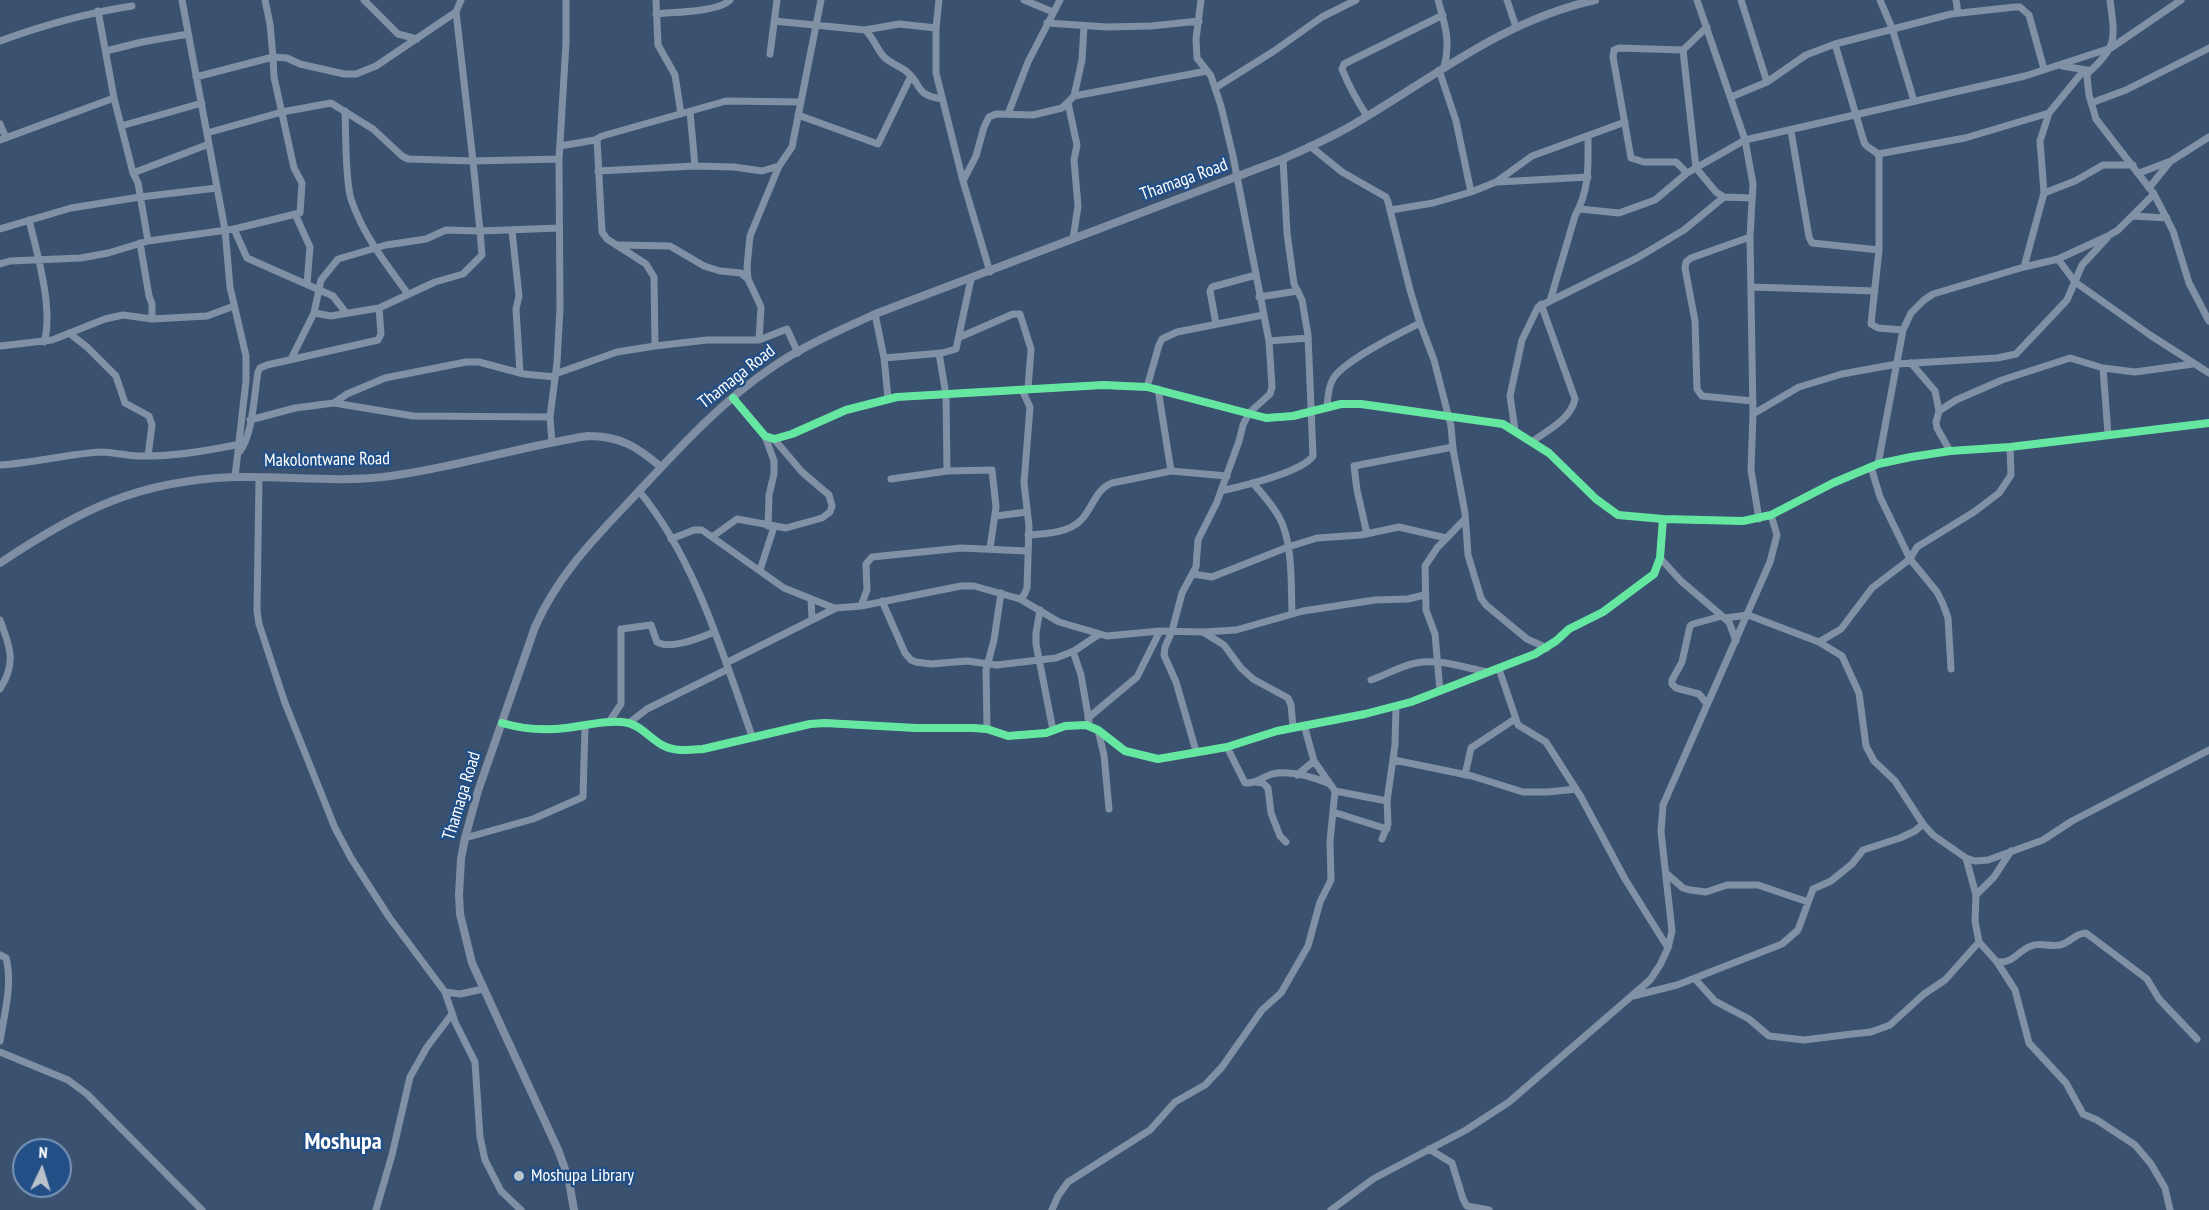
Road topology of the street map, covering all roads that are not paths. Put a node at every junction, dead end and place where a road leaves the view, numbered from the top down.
1 (182, 0) edge
2 (265, 0) edge
3 (364, 0) edge
4 (461, 0) edge
5 (566, 0) edge
6 (656, 0) edge
7 (730, 0) edge
8 (777, 0) edge
9 (821, 0) edge
10 (939, 0) edge
11 (1026, 0) edge
12 (1060, 0) edge
13 (1201, 0) edge
14 (1356, 0) edge
15 (1438, 0) edge
16 (1507, 0) edge
17 (1595, 0) edge
18 (1697, 0) edge
19 (1741, 0) edge
20 (1880, 0) edge
21 (1956, 0) edge
22 (2110, 0) edge
23 (2181, 0) edge
24 (1570, 3) edge
25 (132, 6) dead end
26 (98, 11) junction
27 (456, 12) junction
28 (1053, 12) junction
29 (1958, 13) junction
30 (656, 14) junction
31 (1443, 15) junction
32 (774, 21) junction
33 (1199, 21) junction
34 (1047, 23) junction
35 (815, 24) junction
36 (1084, 26) junction
37 (1516, 27) junction
38 (1707, 27) junction
39 (936, 28) junction
40 (1892, 28) junction
41 (866, 30) junction
42 (188, 34) junction
43 (417, 39) junction
44 (0, 41) edge
45 (1835, 44) junction
46 (2111, 48) junction
47 (2209, 48) edge
48 (1683, 50) junction
49 (106, 51) junction
50 (770, 54) dead end
51 (273, 57) junction
52 (2060, 65) junction
53 (1441, 69) junction
54 (2044, 69) junction
55 (1207, 70) junction
56 (2087, 71) junction
57 (910, 76) junction
58 (196, 77) junction
59 (1767, 82) junction
60 (1215, 88) junction
61 (1074, 96) junction
62 (1731, 97) junction
63 (114, 98) junction
64 (942, 99) junction
65 (1914, 100) junction
66 (801, 102) junction
67 (202, 103) junction
68 (1068, 103) junction
69 (2091, 103) junction
70 (345, 111) junction
71 (690, 111) junction
72 (282, 112) junction
73 (2049, 113) junction
74 (681, 114) junction
75 (1008, 114) junction
76 (798, 115) junction
77 (1857, 115) junction
78 (1367, 116) junction
79 (1625, 122) junction
80 (0, 124) edge
81 (121, 126) junction
82 (1791, 131) junction
83 (207, 133) junction
84 (1588, 136) junction
85 (2209, 137) edge
86 (3, 139) edge
87 (597, 139) junction
88 (1745, 140) junction
89 (209, 144) junction
90 (560, 146) junction
91 (1311, 146) junction
92 (1878, 154) junction
93 (558, 159) junction
94 (1283, 159) junction
95 (473, 161) junction
96 (2171, 161) junction
97 (2133, 165) junction
98 (694, 166) junction
99 (779, 166) junction
100 (1696, 168) junction
101 (598, 171) junction
102 (133, 173) junction
103 (1687, 173) junction
104 (2139, 173) junction
105 (1588, 177) junction
106 (1236, 178) junction
107 (963, 181) junction
108 (1496, 182) junction
109 (217, 188) junction
110 (2152, 191) junction
111 (1471, 192) junction
112 (2043, 193) junction
113 (140, 197) junction
114 (1724, 197) junction
115 (1752, 198) junction
116 (1580, 209) junction
117 (1390, 210) junction
118 (295, 214) junction
119 (2133, 216) junction
120 (2167, 218) junction
121 (29, 220) junction
122 (0, 228) edge
123 (559, 228) junction
124 (234, 229) junction
125 (225, 230) junction
126 (480, 231) junction
127 (512, 231) junction
128 (2108, 236) junction
129 (1750, 237) junction
130 (1073, 239) junction
131 (144, 242) junction
132 (617, 245) junction
133 (374, 249) junction
134 (1879, 250) junction
135 (2058, 259) junction
136 (39, 260) junction
137 (0, 264) edge
138 (2024, 267) junction
139 (990, 272) junction
140 (1256, 275) junction
141 (748, 279) junction
142 (971, 279) junction
143 (2075, 282) junction
144 (307, 284) junction
145 (1751, 287) junction
146 (318, 289) junction
147 (1298, 291) junction
148 (1875, 291) junction
149 (408, 294) junction
150 (1259, 297) junction
151 (1550, 301) junction
152 (1541, 304) junction
153 (234, 306) junction
154 (379, 308) junction
155 (314, 313) junction
156 (346, 313) junction
157 (875, 314) junction
158 (1263, 315) junction
159 (152, 319) junction
160 (2209, 321) edge
161 (1420, 323) junction
162 (1216, 324) junction
163 (1903, 330) junction
164 (69, 333) junction
165 (960, 337) junction
166 (1308, 338) junction
167 (759, 340) junction
168 (1269, 341) junction
169 (44, 342) junction
170 (0, 346) edge
171 (655, 346) junction
172 (798, 353) junction
173 (939, 353) junction
174 (885, 358) junction
175 (291, 359) junction
176 (1911, 363) junction
177 (1897, 364) junction
178 (2193, 364) junction
179 (2103, 368) junction
180 (520, 373) junction
181 (2209, 373) edge
182 (555, 376) junction
183 (1148, 387) junction
184 (1025, 389) junction
185 (1158, 389) junction
186 (946, 395) junction
187 (733, 398) junction
188 (888, 398) junction
189 (1752, 401) junction
190 (334, 403) junction
191 (1327, 406) junction
192 (1310, 411) junction
193 (1939, 411) junction
194 (1249, 413) junction
195 (1753, 414) junction
196 (1448, 415) junction
197 (550, 417) junction
198 (250, 420) junction
199 (2209, 423) edge
200 (1515, 430) junction
201 (2108, 434) junction
202 (765, 435) junction
203 (774, 439) junction
204 (1533, 441) junction
205 (552, 443) junction
206 (240, 444) junction
207 (1453, 447) junction
208 (2010, 447) junction
209 (1950, 451) junction
210 (239, 453) junction
211 (148, 456) junction
212 (0, 465) edge
213 (1874, 466) junction
214 (662, 467) junction
215 (947, 471) junction
216 (1171, 471) junction
217 (1227, 476) junction
218 (235, 477) junction
219 (259, 478) junction
220 (891, 479) dead end
221 (1253, 483) junction
222 (639, 491) junction
223 (1221, 491) junction
224 (1027, 512) junction
225 (1771, 515) junction
226 (996, 516) junction
227 (1465, 518) junction
228 (1663, 519) junction
229 (1759, 519) junction
230 (771, 526) junction
231 (1367, 534) junction
232 (1028, 535) junction
233 (712, 537) junction
234 (1446, 538) junction
235 (671, 539) junction
236 (1288, 547) junction
237 (990, 548) junction
238 (1027, 551) junction
239 (1660, 558) junction
240 (1910, 559) junction
241 (1, 560) edge
242 (760, 570) junction
243 (1193, 573) junction
244 (1001, 593) junction
245 (1424, 595) junction
246 (811, 599) junction
247 (1020, 599) junction
248 (882, 602) junction
249 (861, 606) junction
250 (836, 608) junction
251 (1040, 610) junction
252 (1292, 614) junction
253 (1748, 615) junction
254 (1723, 617) junction
255 (812, 619) junction
256 (0, 620) edge
257 (1172, 631) junction
258 (714, 632) junction
259 (1160, 632) junction
260 (1203, 632) junction
261 (1098, 635) junction
262 (1736, 641) junction
263 (1819, 642) junction
264 (1547, 648) junction
265 (1073, 651) junction
266 (1038, 660) junction
267 (1436, 662) junction
268 (987, 664) junction
269 (727, 666) junction
270 (1499, 669) junction
271 (1951, 669) dead end
272 (1490, 672) junction
273 (1371, 680) dead end
274 (0, 688) edge
275 (1440, 691) junction
276 (1707, 704) junction
277 (1396, 706) junction
278 (1088, 718) junction
279 (1515, 720) junction
280 (609, 722) junction
281 (502, 723) junction
282 (629, 723) junction
283 (1304, 725) junction
284 (585, 726) junction
285 (1090, 726) junction
286 (1293, 727) junction
287 (987, 729) junction
288 (1053, 730) junction
289 (1098, 730) junction
290 (752, 736) junction
291 (1227, 747) junction
292 (2209, 750) edge
293 (1196, 751) junction
294 (1394, 760) junction
295 (1314, 761) junction
296 (1297, 775) junction
297 (1465, 775) junction
298 (1256, 782) junction
299 (1330, 783) junction
300 (1576, 789) junction
301 (1335, 791) junction
302 (1387, 801) junction
303 (1109, 809) dead end
304 (1333, 812) junction
305 (1923, 824) junction
306 (1387, 829) junction
307 (465, 838) junction
308 (1382, 839) dead end
309 (1286, 842) dead end
310 (2011, 851) junction
311 (1966, 858) junction
312 (1667, 874) junction
313 (1976, 895) junction
314 (1808, 902) junction
315 (1979, 942) junction
316 (1668, 948) junction
317 (0, 955) edge
318 (1997, 962) junction
319 (1695, 979) junction
320 (483, 989) junction
321 (445, 992) junction
322 (1631, 997) junction
323 (452, 1014) junction
324 (2197, 1039) dead end
325 (0, 1041) edge
326 (0, 1052) edge
327 (1429, 1149) junction
328 (202, 1210) edge
329 (376, 1210) edge
330 (521, 1210) edge
331 (574, 1210) edge
332 (1052, 1210) edge
333 (1331, 1210) edge
334 (1489, 1210) edge
335 (2170, 1210) edge

1 - 42 street
2 - 51 street
3 - 43 street
4 - 27 street
5 - 90 street
6 - 30 street
7 - 30 street
8 - 32 street
9 - 35 street
10 - 39 street
11 - 28 street
12 - 28 street
13 - 33 street
14 - 60 street
15 - 31 street
16 - 37 street
17 - 24 main road, Thamaga Road
18 - 38 street
19 - 59 street
20 - 40 street
21 - 29 street
22 - 46 street
23 - 46 street
24 - 37 main road, Thamaga Road
25 - 26 street
26 - 44 street
26 - 49 street
27 - 43 street
27 - 95 street
28 - 34 street
29 - 40 street
29 - 54 street
30 - 74 street
31 - 53 street
31 - 78 street
32 - 35 street
32 - 50 street
33 - 36 street
33 - 55 street
34 - 36 street
34 - 75 street
35 - 41 street
35 - 66 street
36 - 61 street
37 - 53 main road, Thamaga Road
38 - 48 street
38 - 62 street
39 - 41 street
39 - 64 street
40 - 45 street
40 - 65 street
41 - 57 street
42 - 49 street
42 - 58 street
43 - 51 street
45 - 59 street
45 - 77 street
46 - 52 street
46 - 56 street
47 - 69 street
48 - 79 street
48 - 100 street
49 - 63 street
51 - 58 street
51 - 72 street
52 - 54 street
52 - 56 street
53 - 78 main road, Thamaga Road
53 - 111 street
54 - 65 street
55 - 60 street
55 - 61 street
56 - 69 street
56 - 73 street
57 - 64 street
57 - 76 street
58 - 67 street
59 - 62 street
60 - 106 street
61 - 68 street
62 - 88 street
63 - 81 street
63 - 86 street
64 - 107 street
65 - 77 street
66 - 71 street
66 - 76 street
67 - 81 street
67 - 83 street
68 - 75 street
68 - 130 street
69 - 97 street
70 - 72 street
70 - 95 street
70 - 133 street
71 - 74 street
71 - 98 street
72 - 83 street
72 - 118 street
73 - 92 street
73 - 112 street
74 - 87 street
75 - 107 street
76 - 99 street
77 - 82 street
77 - 92 street
78 - 91 main road, Thamaga Road
79 - 84 street
79 - 103 street
80 - 86 street
81 - 102 street
82 - 88 street
82 - 134 street
83 - 89 street
84 - 105 street
84 - 108 street
85 - 96 street
87 - 90 street
87 - 101 street
88 - 100 street
88 - 115 street
89 - 102 street
89 - 109 street
90 - 93 street
91 - 94 main road, Thamaga Road
91 - 117 street
92 - 134 street
93 - 95 street
93 - 123 street
94 - 106 main road, Thamaga Road
94 - 147 street
95 - 126 street
96 - 104 street
96 - 110 street
97 - 104 street
97 - 112 street
98 - 99 street
98 - 101 street
99 - 141 street
100 - 103 street
100 - 114 street
101 - 132 street
102 - 113 street
103 - 116 street
104 - 110 street
105 - 108 street
105 - 116 street
106 - 130 main road, Thamaga Road
106 - 140 street
107 - 139 street
108 - 111 street
109 - 113 street
109 - 125 street
110 - 119 street
110 - 120 street
111 - 117 street
112 - 138 street
113 - 121 street
113 - 131 street
114 - 115 street
114 - 151 street
115 - 129 street
116 - 151 street
117 - 161 street
118 - 124 street
118 - 144 street
119 - 120 street
119 - 128 street
120 - 160 street
121 - 122 street
121 - 136 street
123 - 127 street
123 - 182 street
124 - 125 street
124 - 144 street
125 - 131 street
125 - 153 street
126 - 127 street
126 - 133 street
126 - 149 street
127 - 180 street
128 - 135 street
128 - 143 street
129 - 145 street
129 - 189 street
130 - 139 main road, Thamaga Road
131 - 136 street
131 - 159 street
132 - 141 street
132 - 171 street
133 - 146 street
133 - 149 street
134 - 148 street
135 - 138 street
135 - 143 street
136 - 137 street
136 - 169 street
138 - 163 street
139 - 142 main road, Thamaga Road
140 - 150 street
140 - 162 street
141 - 167 street
142 - 157 main road, Thamaga Road
142 - 165 street
143 - 176 street
143 - 178 street
144 - 146 street
145 - 148 street
145 - 189 street
146 - 155 street
146 - 156 street
147 - 150 street
147 - 166 street
148 - 163 street
149 - 154 street
150 - 158 street
151 - 152 street
152 - 200 street
152 - 204 street
153 - 159 street
153 - 206 street
154 - 156 street
154 - 175 street
155 - 156 street
155 - 175 street
157 - 172 main road, Thamaga Road
157 - 174 street
158 - 162 street
158 - 168 street
159 - 164 street
161 - 191 street
161 - 196 street
162 - 183 street
163 - 177 street
164 - 169 street
164 - 211 street
165 - 173 street
165 - 184 street
166 - 168 street
166 - 192 street
167 - 171 street
167 - 172 street
168 - 194 street
169 - 170 street
171 - 182 street
172 - 187 main road, Thamaga Road
173 - 174 street
173 - 186 street
174 - 188 street
175 - 198 street
176 - 177 street
176 - 193 street
177 - 195 street
177 - 213 street
178 - 179 street
178 - 181 street
179 - 193 street
179 - 201 street
180 - 182 street
180 - 190 street
182 - 197 street
183 - 184 street
183 - 185 street
184 - 186 street
184 - 224 street
185 - 194 street
185 - 216 street
186 - 188 street
186 - 215 street
187 - 202 street
187 - 214 main road, Thamaga Road
188 - 203 street
189 - 195 street
190 - 197 street
190 - 198 street
191 - 192 street
191 - 196 street
192 - 194 street
192 - 221 street
193 - 209 street
194 - 217 street
195 - 229 street
196 - 200 street
196 - 207 street
197 - 205 street
198 - 210 street
199 - 201 street
200 - 204 street
201 - 208 street
202 - 203 street
202 - 230 street
203 - 230 street
204 - 228 street
205 - 214 main road, Makolontwane Road
205 - 219 main road, Makolontwane Road
206 - 210 street
206 - 211 street
207 - 227 street
207 - 231 street
208 - 209 street
208 - 240 street
209 - 213 street
210 - 218 street
211 - 212 street
213 - 225 street
213 - 240 street
214 - 222 main road, Thamaga Road
215 - 220 street
215 - 226 street
216 - 217 street
216 - 232 street
217 - 223 street
218 - 219 main road, Makolontwane Road
218 - 241 main road, Makolontwane Road
219 - 321 street
221 - 223 street
221 - 236 street
222 - 235 street
222 - 281 main road, Thamaga Road
223 - 243 street
224 - 226 street
224 - 232 street
225 - 229 street
225 - 253 street
226 - 237 street
227 - 234 street
227 - 264 street
228 - 229 street
228 - 239 street
230 - 233 street
230 - 242 street
231 - 234 street
231 - 236 street
232 - 238 street
233 - 235 street
233 - 242 street
234 - 245 street
235 - 258 street
236 - 243 street
236 - 252 street
237 - 238 street
237 - 249 street
238 - 247 street
239 - 254 street
239 - 264 street
240 - 263 street
240 - 271 street
242 - 246 street
243 - 257 street
244 - 247 street
244 - 248 street
244 - 268 street
245 - 252 street
245 - 267 street
246 - 250 street
246 - 255 street
247 - 251 street
248 - 249 street
248 - 268 street
249 - 250 street
250 - 255 street
251 - 261 street
251 - 266 street
252 - 260 street
253 - 254 street
253 - 262 street
253 - 263 street
254 - 262 street
254 - 276 street
255 - 269 street
256 - 274 street
257 - 259 street
257 - 260 street
257 - 293 street
258 - 269 street
258 - 280 street
259 - 261 street
259 - 278 street
260 - 286 street
261 - 265 street
262 - 276 street
263 - 305 street
264 - 270 street
265 - 266 street
265 - 278 street
266 - 268 street
266 - 288 street
267 - 272 street
267 - 273 street
267 - 275 street
268 - 287 street
269 - 282 street
269 - 290 street
270 - 272 street
270 - 279 street
272 - 275 street
275 - 277 street
276 - 312 street
277 - 283 street
277 - 294 street
278 - 285 street
279 - 297 street
279 - 300 street
280 - 282 street
280 - 284 street
281 - 284 street
281 - 307 main road, Thamaga Road
282 - 290 street
283 - 286 street
283 - 295 street
284 - 307 street
285 - 288 street
285 - 289 street
286 - 291 street
287 - 288 street
287 - 290 street
289 - 293 street
289 - 303 street
291 - 293 street
291 - 298 street
292 - 310 street
294 - 297 street
294 - 302 street
295 - 296 street
295 - 299 street
296 - 298 street
296 - 299 street
297 - 300 street
298 - 309 street
299 - 301 street
300 - 316 street
301 - 302 street
301 - 304 street
302 - 306 street
304 - 306 street
304 - 332 street
305 - 311 street
305 - 314 street
306 - 308 street
307 - 320 main road, Thamaga Road
310 - 311 street
310 - 313 street
311 - 313 street
312 - 314 street
312 - 316 street
313 - 315 street
314 - 319 street
315 - 318 street
315 - 319 street
316 - 322 street
317 - 325 street
318 - 324 street
318 - 335 street
319 - 322 street
320 - 321 street
320 - 331 main road, Thamaga Road
321 - 323 street
322 - 327 street
323 - 329 street
323 - 330 street
326 - 328 street
327 - 333 street
327 - 334 street

